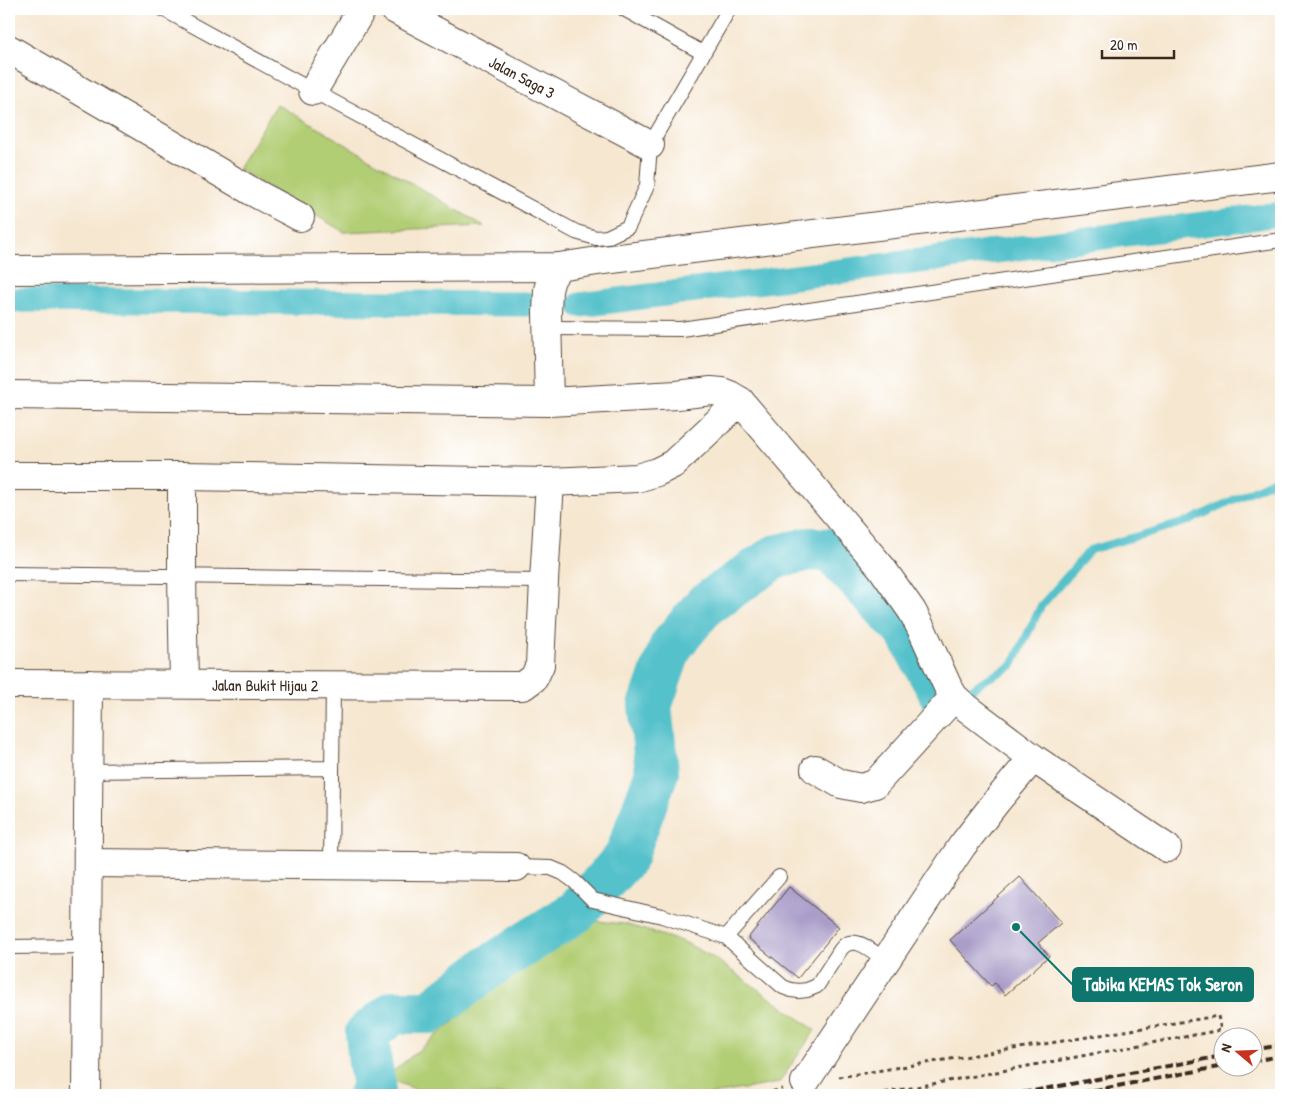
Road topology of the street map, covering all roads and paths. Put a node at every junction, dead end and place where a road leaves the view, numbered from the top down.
1 (164, 9) edge
2 (362, 9) edge
3 (394, 9) edge
4 (624, 9) edge
5 (729, 9) edge
6 (9, 49) edge
7 (703, 53) junction
8 (313, 91) junction
9 (650, 145) junction
10 (1281, 176) edge
11 (300, 217) dead end
12 (1281, 240) edge
13 (559, 267) junction
14 (9, 270) edge
15 (548, 328) junction
16 (9, 396) edge
17 (740, 401) junction
18 (549, 402) junction
19 (9, 476) edge
20 (182, 476) junction
21 (550, 482) junction
22 (9, 574) edge
23 (182, 576) junction
24 (544, 581) junction
25 (9, 684) edge
26 (89, 684) junction
27 (184, 684) junction
28 (333, 685) junction
29 (954, 697) junction
30 (1033, 758) junction
31 (332, 768) junction
32 (815, 769) dead end
33 (88, 771) junction
34 (1167, 848) dead end
35 (88, 863) junction
36 (331, 865) junction
37 (516, 867) joint
38 (779, 877) dead end
39 (726, 938) junction
40 (87, 946) junction
41 (9, 947) edge
42 (886, 961) junction
43 (806, 1082) joint
44 (86, 1095) edge
45 (873, 1095) edge

1 - 8 lane
2 - 8 street
3 - 9 street, Jalan Saga 3
4 - 7 lane
5 - 7 lane
6 - 11 street
7 - 9 lane
8 - 9 lane
10 - 13 street
12 - 15 lane
13 - 14 street
13 - 15 street
15 - 18 street
16 - 18 street
17 - 18 street
17 - 21 street
17 - 29 street
19 - 20 street
20 - 21 street
20 - 23 street
21 - 24 street
22 - 23 lane
23 - 24 lane
23 - 27 street
24 - 28 street, Jalan Bukit Hijau 2
25 - 26 street, Jalan Bukit Hijau 2
26 - 27 street, Jalan Bukit Hijau 2
26 - 33 street
27 - 28 street, Jalan Bukit Hijau 2
28 - 31 lane
29 - 30 street
29 - 32 street
30 - 34 street
30 - 42 street
31 - 33 lane
31 - 36 lane
33 - 35 street
35 - 36 street
35 - 40 street
36 - 37 street
37 - 39 lane
38 - 39 lane
39 - 42 lane
40 - 41 lane
40 - 44 street
42 - 43 street
43 - 45 path

